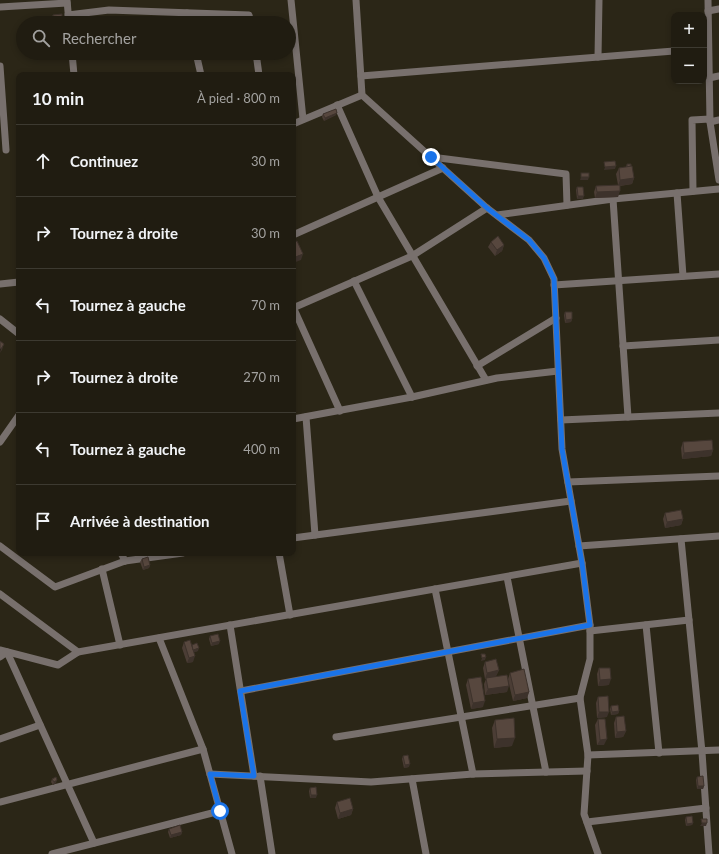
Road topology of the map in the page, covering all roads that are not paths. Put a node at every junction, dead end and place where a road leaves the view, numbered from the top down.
1 (291, 0) edge
2 (356, 0) edge
3 (599, 0) edge
4 (708, 0) edge
5 (67, 1) edge
6 (0, 7) edge
7 (719, 9) edge
8 (708, 11) junction
9 (187, 13) junction
10 (68, 15) joint
11 (188, 16) edge
12 (249, 16) edge
13 (293, 16) edge
14 (707, 30) edge
15 (296, 46) edge
16 (671, 51) edge
17 (598, 57) junction
18 (707, 58) edge
19 (73, 60) edge
20 (198, 60) edge
21 (257, 60) edge
22 (0, 66) edge
23 (74, 72) edge
24 (200, 72) edge
25 (259, 72) edge
26 (361, 76) junction
27 (719, 76) edge
28 (709, 78) junction
29 (362, 95) junction
30 (336, 105) junction
31 (304, 119) junction
32 (710, 120) junction
33 (719, 120) edge
34 (296, 123) edge
35 (6, 150) dead end
36 (431, 157) junction
37 (443, 168) junction
38 (719, 180) edge
39 (719, 189) edge
40 (693, 191) junction
41 (677, 193) junction
42 (378, 197) junction
43 (614, 199) junction
44 (568, 205) junction
45 (487, 208) junction
46 (497, 215) junction
47 (296, 234) edge
48 (412, 256) junction
49 (719, 274) edge
50 (683, 276) junction
51 (619, 280) junction
52 (354, 281) junction
53 (16, 282) edge
54 (0, 284) edge
55 (554, 285) junction
56 (296, 306) edge
57 (296, 314) edge
58 (0, 318) edge
59 (556, 318) junction
60 (16, 331) edge
61 (719, 340) edge
62 (623, 346) junction
63 (477, 366) junction
64 (558, 371) junction
65 (486, 380) junction
66 (412, 397) junction
67 (340, 410) junction
68 (719, 413) edge
69 (306, 417) junction
70 (628, 417) junction
71 (16, 419) edge
72 (296, 419) edge
73 (561, 420) junction
74 (0, 442) edge
75 (719, 476) edge
76 (568, 482) junction
77 (571, 501) junction
78 (315, 535) junction
79 (719, 536) edge
80 (296, 538) edge
81 (681, 539) junction
82 (0, 546) edge
83 (580, 546) junction
84 (122, 556) edge
85 (161, 556) edge
86 (280, 556) edge
87 (125, 561) junction
88 (582, 563) junction
89 (102, 569) junction
90 (507, 577) junction
91 (435, 589) junction
92 (0, 594) edge
93 (290, 615) junction
94 (689, 620) junction
95 (230, 625) junction
96 (646, 625) junction
97 (590, 628) junction
98 (159, 638) junction
99 (519, 639) junction
100 (120, 645) junction
101 (3, 651) edge
102 (78, 652) junction
103 (448, 652) junction
104 (0, 657) edge
105 (240, 691) junction
106 (580, 698) junction
107 (532, 705) junction
108 (461, 717) junction
109 (40, 725) junction
110 (336, 737) dead end
111 (0, 738) edge
112 (203, 749) junction
113 (719, 750) edge
114 (702, 752) junction
115 (659, 753) junction
116 (588, 755) junction
117 (546, 772) junction
118 (587, 772) junction
119 (210, 774) junction
120 (473, 774) junction
121 (257, 776) junction
122 (412, 779) junction
123 (67, 784) junction
124 (0, 802) edge
125 (706, 808) junction
126 (220, 811) junction
127 (587, 822) junction
128 (94, 843) junction
129 (52, 854) edge
130 (232, 854) edge
131 (272, 854) edge
132 (426, 854) edge
133 (598, 854) edge
134 (709, 854) edge

1 - 13 street
2 - 26 street
3 - 17 street
4 - 8 street
5 - 6 street
5 - 10 street
7 - 8 street
8 - 14 street
9 - 10 street
9 - 11 street
9 - 12 street
15 - 31 street
16 - 17 street
17 - 26 street
18 - 28 street
19 - 23 street
20 - 24 street
21 - 25 street
22 - 35 street
26 - 29 street
27 - 28 street
28 - 32 street
29 - 30 street
29 - 36 street
30 - 31 street
30 - 42 street
31 - 34 street
32 - 33 street
32 - 38 street
32 - 40 street
36 - 37 street
36 - 44 street
37 - 42 street
37 - 45 street
39 - 40 street
40 - 41 street
41 - 43 street
41 - 50 street
42 - 47 street
42 - 48 street
43 - 44 street
43 - 51 street
44 - 46 street
45 - 46 street
45 - 48 street
46 - 55 street
48 - 52 street
48 - 63 street
49 - 50 street
50 - 51 street
51 - 55 street
51 - 62 street
52 - 56 street
52 - 66 street
53 - 54 street
55 - 59 street
57 - 67 street
58 - 60 street
59 - 63 street
59 - 64 street
61 - 62 street
62 - 70 street
63 - 65 street
64 - 65 street
64 - 73 street
65 - 66 street
66 - 67 street
67 - 69 street
68 - 70 street
69 - 72 street
69 - 78 street
70 - 73 street
71 - 74 street
73 - 76 street
75 - 76 street
76 - 77 street
77 - 78 street
77 - 83 street
78 - 80 street
79 - 81 street
81 - 83 street
81 - 94 street
82 - 89 street
83 - 88 street
84 - 87 street
85 - 87 street
86 - 93 street
87 - 89 street
88 - 90 street
88 - 97 street
89 - 100 street
90 - 91 street
90 - 99 street
91 - 93 street
91 - 103 street
92 - 102 street
93 - 95 street
94 - 96 street
94 - 114 street
95 - 98 street
95 - 105 street
96 - 97 street
96 - 115 street
97 - 99 street
97 - 106 street
98 - 100 street
98 - 112 street
99 - 103 street
99 - 107 street
100 - 102 street
101 - 102 street
101 - 104 street
101 - 109 street
103 - 105 street
103 - 108 street
105 - 121 street
106 - 107 street
106 - 116 street
107 - 108 street
107 - 117 street
108 - 110 street
108 - 120 street
109 - 111 street
109 - 123 street
112 - 119 street
112 - 123 street
113 - 114 street
114 - 115 street
114 - 125 street
115 - 116 street
116 - 118 street
117 - 118 street
117 - 120 street
118 - 127 street
119 - 121 street
119 - 126 street
120 - 122 street
121 - 122 street
121 - 131 street
122 - 132 street
123 - 124 street
123 - 128 street
125 - 127 street
125 - 134 street
126 - 128 street
126 - 130 street
127 - 133 street
128 - 129 street

